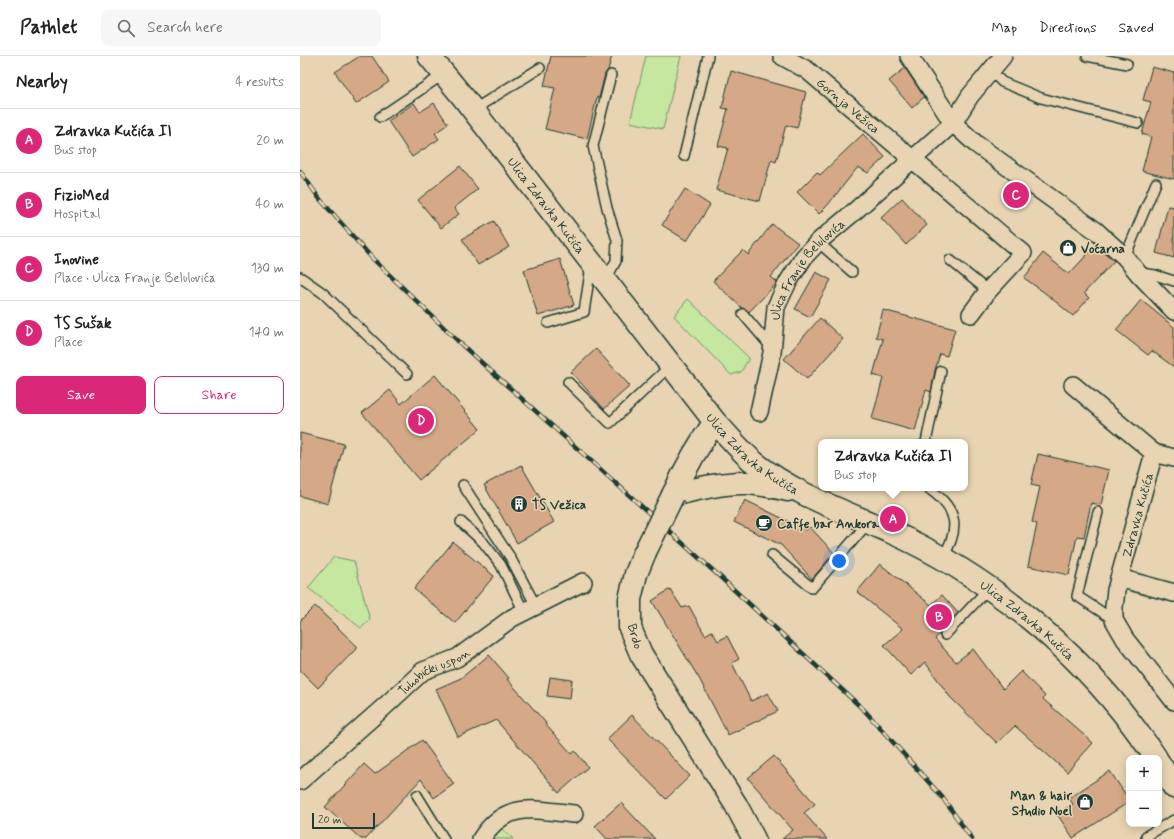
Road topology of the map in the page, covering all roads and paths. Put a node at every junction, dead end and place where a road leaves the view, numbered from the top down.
1 (429, 56) edge
2 (708, 56) edge
3 (782, 56) edge
4 (909, 56) edge
5 (1003, 56) edge
6 (1087, 56) edge
7 (1127, 64) dead end
8 (540, 68) dead end
9 (991, 71) junction
10 (444, 74) junction
11 (611, 75) dead end
12 (473, 110) junction
13 (380, 117) dead end
14 (953, 123) junction
15 (1138, 123) dead end
16 (684, 156) dead end
17 (911, 159) junction
18 (1156, 184) dead end
19 (818, 242) junction
20 (1125, 257) junction
21 (950, 260) dead end
22 (592, 263) junction
23 (852, 272) dead end
24 (1138, 273) junction
25 (300, 277) edge
26 (605, 281) junction
27 (1174, 282) edge
28 (988, 291) junction
29 (1174, 311) edge
30 (743, 314) dead end
31 (971, 314) dead end
32 (548, 323) dead end
33 (772, 349) junction
34 (671, 365) junction
35 (941, 371) dead end
36 (407, 374) dead end
37 (568, 382) dead end
38 (1072, 385) dead end
39 (759, 412) dead end
40 (715, 422) junction
41 (927, 439) edge
42 (1154, 453) junction
43 (1174, 458) edge
44 (463, 485) dead end
45 (932, 491) edge
46 (673, 495) junction
47 (807, 495) junction
48 (1098, 512) dead end
49 (461, 522) dead end
50 (869, 522) junction
51 (772, 555) dead end
52 (942, 559) junction
53 (1119, 578) junction
54 (582, 582) dead end
55 (988, 589) junction
56 (1174, 593) edge
57 (530, 609) junction
58 (1114, 620) junction
59 (945, 635) dead end
60 (1174, 701) edge
61 (1154, 755) edge
62 (1162, 768) edge
63 (300, 781) edge
64 (1174, 787) edge
65 (417, 795) dead end
66 (574, 814) dead end
67 (1174, 820) edge
68 (444, 839) edge
69 (481, 839) edge
70 (754, 839) edge
71 (1148, 839) edge

1 - 10 main road, Ulica Zdravka Kučića
2 - 16 lane
3 - 17 street, Gornja Vežica
4 - 14 street
5 - 9 street, Ulica Franje Belulovića
6 - 7 lane
8 - 12 lane
9 - 14 street, Ulica Franje Belulovića
9 - 15 lane
10 - 12 main road, Ulica Zdravka Kučića
10 - 13 lane
11 - 26 lane
12 - 22 main road, Ulica Zdravka Kučića
14 - 17 street, Ulica Franje Belulovića
14 - 20 street
17 - 19 street, Ulica Franje Belulovića
17 - 28 street
18 - 20 lane
19 - 23 lane
19 - 33 street, Ulica Franje Belulovića
20 - 24 street
21 - 28 lane
22 - 26 main road, Ulica Zdravka Kučića
22 - 32 lane
24 - 27 lane
24 - 29 street
25 - 36 lane
26 - 34 main road, Ulica Zdravka Kučića
28 - 31 street
30 - 33 lane
33 - 39 street, Ulica Franje Belulovića
34 - 37 lane
34 - 40 main road, Ulica Zdravka Kučića
35 - 41 lane
38 - 42 street
40 - 46 main road, Brdo
40 - 47 main road, Ulica Zdravka Kučića
42 - 43 street
42 - 53 street, Zdravka Kučića
44 - 57 lane
45 - 52 lane
46 - 47 main road
46 - 70 main road, Brdo, bridge
47 - 50 main road, Ulica Zdravka Kučića
48 - 58 lane
49 - 57 lane
50 - 51 lane
50 - 52 main road, Ulica Zdravka Kučića
52 - 55 main road, Ulica Zdravka Kučića
53 - 56 street
53 - 58 street, Zdravka Kučića
54 - 57 street, Tuhobićki uspon
55 - 59 lane
55 - 61 main road, Ulica Zdravka Kučića
57 - 63 street, Tuhobićki uspon
58 - 60 street
62 - 64 main road
65 - 68 lane
66 - 69 street
67 - 71 lane

